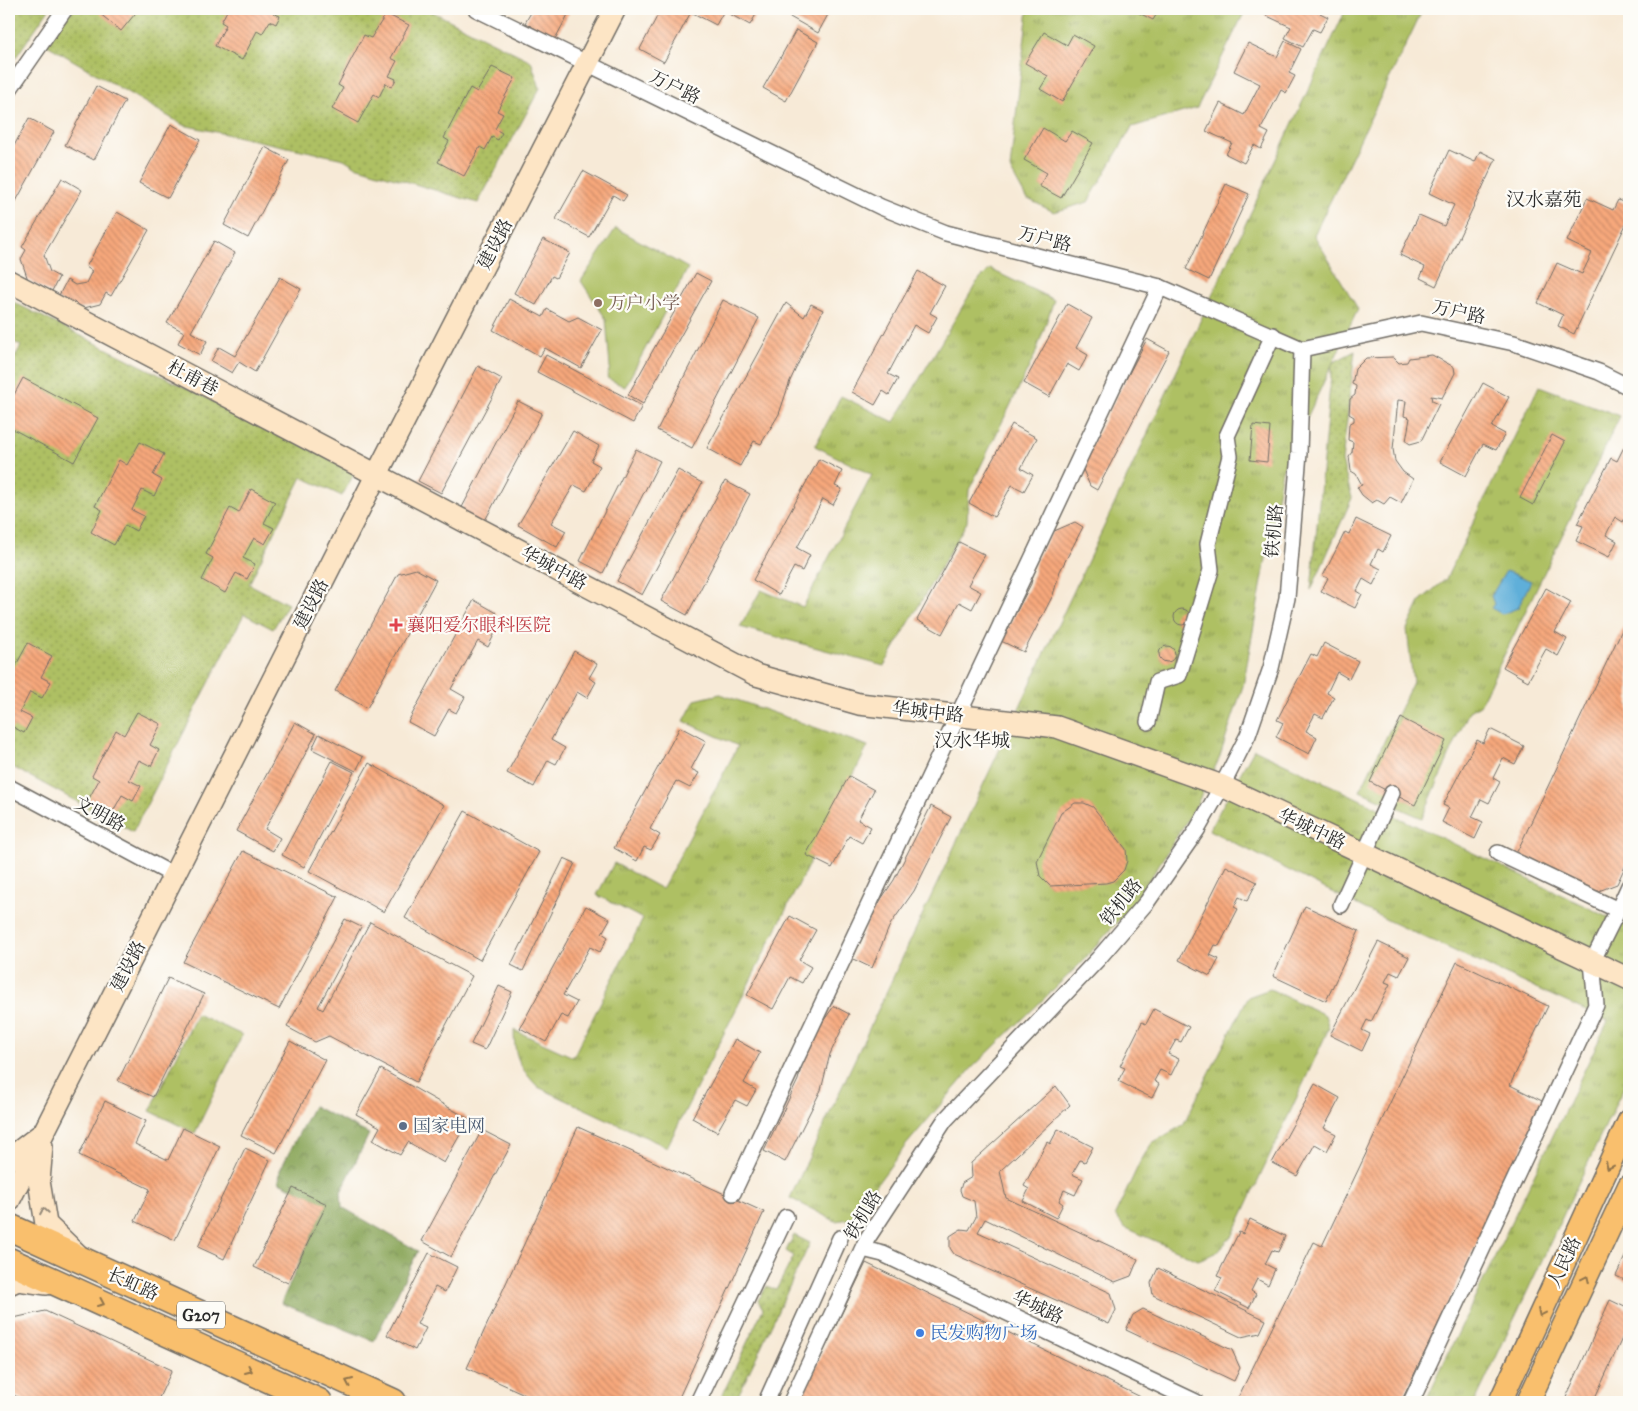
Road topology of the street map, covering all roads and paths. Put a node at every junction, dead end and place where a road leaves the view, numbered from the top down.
1 (65, 9) edge
2 (476, 9) edge
3 (615, 9) edge
4 (587, 64) junction
5 (9, 90) edge
6 (9, 282) edge
7 (1160, 287) junction
8 (1273, 335) junction
9 (1302, 349) junction
10 (1629, 387) edge
11 (377, 474) junction
12 (958, 715) junction
13 (1148, 722) dead end
14 (1222, 786) junction
15 (9, 787) edge
16 (1392, 793) dead end
17 (1498, 852) dead end
18 (1364, 854) junction
19 (174, 875) junction
20 (1629, 886) edge
21 (1341, 905) dead end
22 (1618, 910) junction
23 (1592, 962) junction
24 (1629, 979) edge
25 (1629, 1121) edge
26 (44, 1132) junction
27 (9, 1159) edge
28 (1629, 1186) edge
29 (733, 1193) dead end
30 (9, 1201) edge
31 (786, 1217) dead end
32 (9, 1227) edge
33 (840, 1238) dead end
34 (863, 1249) junction
35 (9, 1261) edge
36 (84, 1261) junction
37 (9, 1284) edge
38 (64, 1286) junction
39 (319, 1402) edge
40 (393, 1402) edge
41 (698, 1402) edge
42 (766, 1402) edge
43 (791, 1402) edge
44 (1196, 1402) edge
45 (1411, 1402) edge
46 (1500, 1402) edge
47 (1528, 1402) edge

1 - 5 street
2 - 4 street, 万户路
3 - 4 street, 建设路
4 - 7 street, 万户路
4 - 11 street, 建设路
6 - 11 street, 杜甫巷
7 - 8 street, 万户路
7 - 12 street
8 - 9 street, 万户路
8 - 13 street
9 - 10 street, 万户路
9 - 14 street, 铁机路
11 - 12 street, 华城中路
11 - 19 street, 建设路
12 - 14 street, 华城中路
12 - 29 street
14 - 18 street, 华城中路
14 - 34 street, 铁机路
15 - 19 street, 文明路
16 - 18 street
17 - 22 street
18 - 21 street
18 - 23 street, 华城中路
19 - 26 street, 建设路
20 - 22 street
22 - 23 street
23 - 24 street, 华城中路
23 - 45 street
25 -> 46 main road, 人民路
26 - 27 street
26 - 30 street, 建设路
36 -> 26 street
47 -> 28 main road, 人民路
31 - 41 street
32 - 36 highway, 长虹路 / G207
33 - 42 street
34 - 43 street, 铁机路
34 - 44 street, 华城路
35 - 38 highway, 长虹路 / G207
40 -> 36 highway, 长虹路 / G207
37 - 38 street
38 -> 39 highway, 长虹路 / G207

